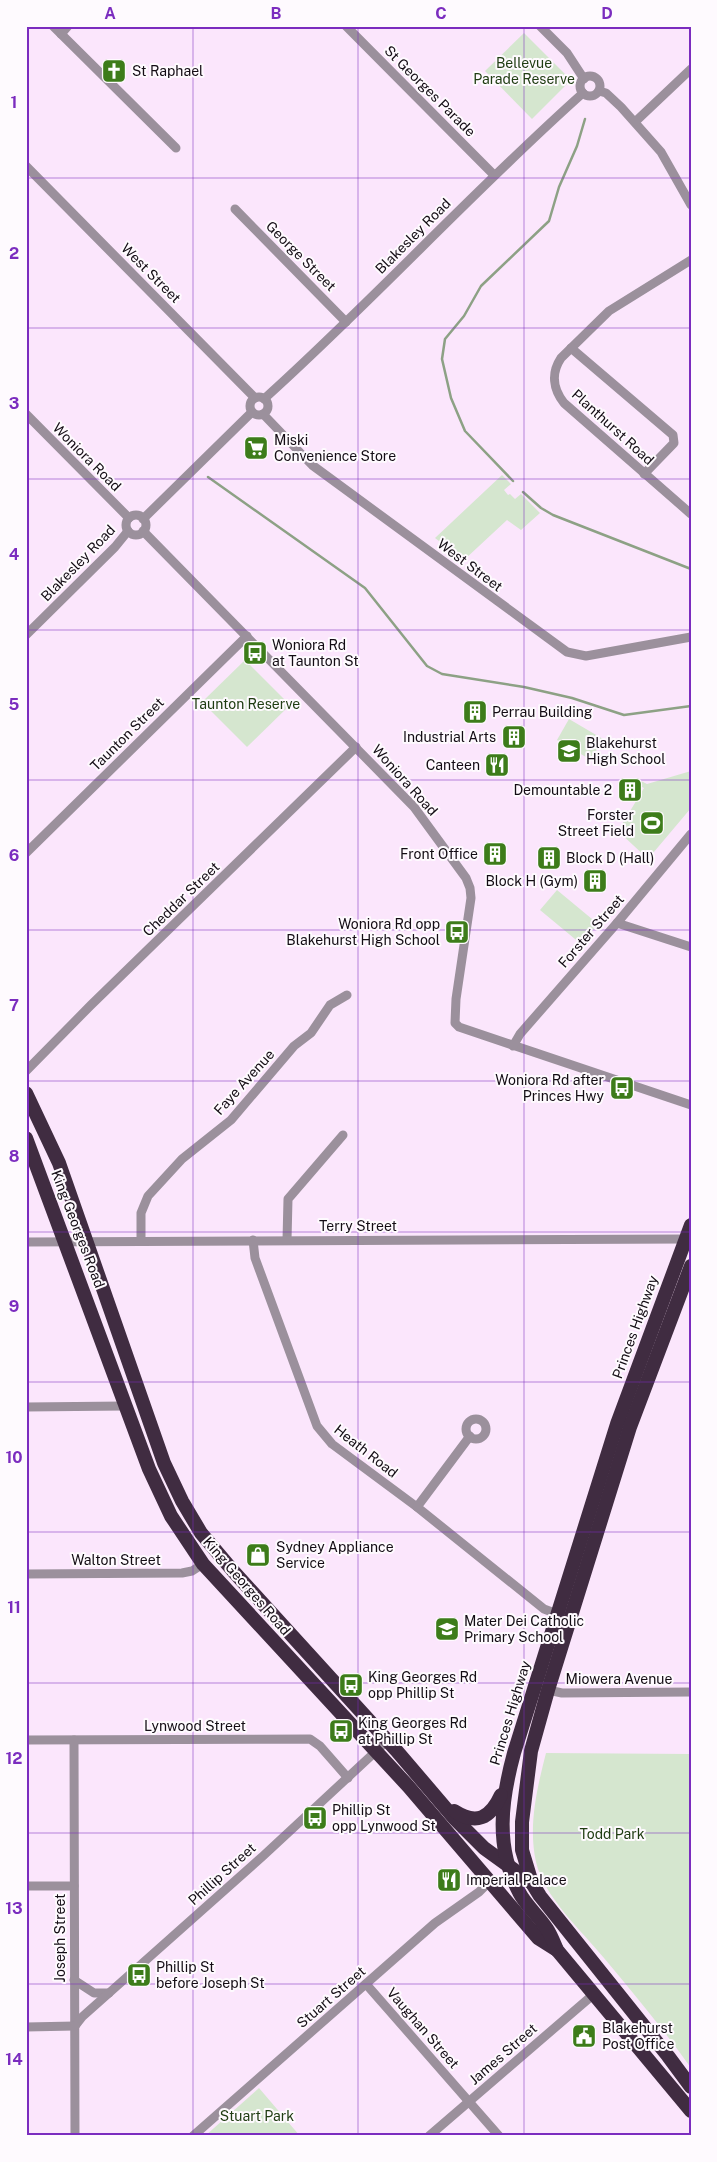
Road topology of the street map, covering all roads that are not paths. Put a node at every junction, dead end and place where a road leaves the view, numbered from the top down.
1 (53, 26) edge
2 (68, 26) edge
3 (346, 26) edge
4 (540, 26) edge
5 (61, 34) junction
6 (691, 69) edge
7 (584, 79) junction
8 (599, 91) junction
9 (583, 92) junction
10 (635, 122) junction
11 (176, 148) dead end
12 (26, 166) edge
13 (494, 175) junction
14 (691, 204) edge
15 (235, 209) dead end
16 (691, 260) edge
17 (346, 322) junction
18 (571, 348) junction
19 (260, 399) junction
20 (252, 412) junction
21 (26, 414) edge
22 (263, 414) junction
23 (644, 474) junction
24 (691, 514) edge
25 (129, 518) junction
26 (143, 519) junction
27 (128, 531) junction
28 (143, 531) junction
29 (26, 635) edge
30 (247, 636) junction
31 (691, 637) edge
32 (356, 747) junction
33 (691, 834) edge
34 (26, 853) edge
35 (617, 923) junction
36 (691, 947) edge
37 (347, 995) dead end
38 (513, 1046) junction
39 (26, 1071) edge
40 (26, 1093) edge
41 (691, 1105) edge
42 (343, 1135) dead end
43 (26, 1138) edge
44 (691, 1225) edge
45 (688, 1239) edge
46 (141, 1240) junction
47 (253, 1240) junction
48 (287, 1240) junction
49 (86, 1241) junction
50 (26, 1242) edge
51 (66, 1242) junction
52 (691, 1266) edge
53 (125, 1406) junction
54 (26, 1407) edge
55 (470, 1436) dead end
56 (416, 1507) junction
57 (203, 1564) junction
58 (26, 1574) edge
59 (557, 1614) junction
60 (570, 1619) junction
61 (548, 1690) junction
62 (691, 1692) edge
63 (26, 1740) edge
64 (74, 1740) junction
65 (387, 1741) junction
66 (375, 1753) junction
67 (348, 1778) junction
68 (506, 1781) junction
69 (442, 1804) junction
70 (522, 1850) junction
71 (506, 1863) junction
72 (489, 1882) junction
73 (532, 1883) junction
74 (26, 1886) edge
75 (74, 1886) junction
76 (556, 1950) junction
77 (74, 1980) junction
78 (366, 1984) junction
79 (110, 1993) junction
80 (594, 1994) junction
81 (75, 2026) junction
82 (26, 2027) edge
83 (691, 2087) edge
84 (469, 2102) junction
85 (691, 2111) edge
86 (75, 2136) edge
87 (193, 2136) edge
88 (430, 2136) edge
89 (499, 2136) edge

1 - 5 street
2 - 5 street
3 - 13 street, St Georges Parade
4 - 7 street
5 - 11 street
6 - 10 street
7 - 8 street
7 - 9 street
8 - 9 street
8 - 10 street
9 - 13 street, Blakesley Road
10 - 14 street
12 - 19 street, West Street
13 - 17 street, Blakesley Road
15 - 17 street, George Street
16 - 18 street, Planthurst Road
17 - 19 street, Blakesley Road
18 - 23 street, Planthurst Road
18 - 23 street
19 - 20 street
19 - 22 street
20 - 22 street
20 - 26 street
21 - 25 street, Woniora Road
22 - 31 street, West Street
23 - 24 street, Planthurst Road
25 - 26 street
25 - 27 street
26 - 28 street
27 - 28 street
27 - 29 street, Blakesley Road
28 - 30 street, Woniora Road
30 - 32 street, Woniora Road
30 - 34 street, Taunton Street
32 - 38 street, Woniora Road
32 - 39 street, Cheddar Street
33 - 35 street, Forster Street
35 - 36 street
35 - 38 street, Forster Street
37 - 46 street, Faye Avenue
38 - 41 street, Woniora Road
40 - 49 highway, King Georges Road
42 - 48 street
43 - 51 highway, King Georges Road
44 - 45 highway, Princes Highway
45 - 48 street, Terry Street
45 - 59 highway, Princes Highway
46 - 47 street, Terry Street
46 - 49 street, Terry Street
47 - 48 street, Terry Street
47 - 56 street, Heath Road
49 - 51 street, Terry Street
49 - 65 highway, King Georges Road
50 - 51 street, Terry Street
51 - 53 highway, King Georges Road
52 - 60 highway
53 - 54 street
53 - 57 highway, King Georges Road
55 - 56 street
56 - 59 street, Heath Road
57 - 58 street, Walton Street
57 - 66 highway, King Georges Road
59 - 60 street, Heath Road
59 - 68 highway, Princes Highway
60 - 61 highway
61 - 62 street, Miowera Avenue
61 - 70 highway
63 - 64 street, Lynwood Street
64 - 67 street, Lynwood Street
64 - 75 street, Joseph Street
65 - 66 street, Phillip Street
65 - 69 highway, King Georges Road
66 - 67 street, Phillip Street
66 - 72 highway, King Georges Road
67 - 79 street, Phillip Street
68 - 69 highway
68 - 71 highway, Princes Highway
69 - 71 highway, King Georges Road
70 - 71 highway
70 - 73 highway
71 - 72 highway
71 - 73 highway, King Georges Road
71 - 76 highway, Princes Highway
72 - 76 highway, King Georges Road
72 - 78 street, Stuart Street
73 - 83 highway
74 - 75 street
75 - 77 street, Joseph Street
76 - 80 highway, Princes Highway
77 - 79 street
77 - 81 street, Joseph Street
78 - 84 street, Vaughan Street
78 - 87 street, Stuart Street
79 - 81 street, Phillip Street
80 - 84 street, James Street
80 - 85 highway, Princes Highway
81 - 82 street
81 - 86 street, Joseph Street
84 - 88 street, James Street
84 - 89 street, Vaughan Street

